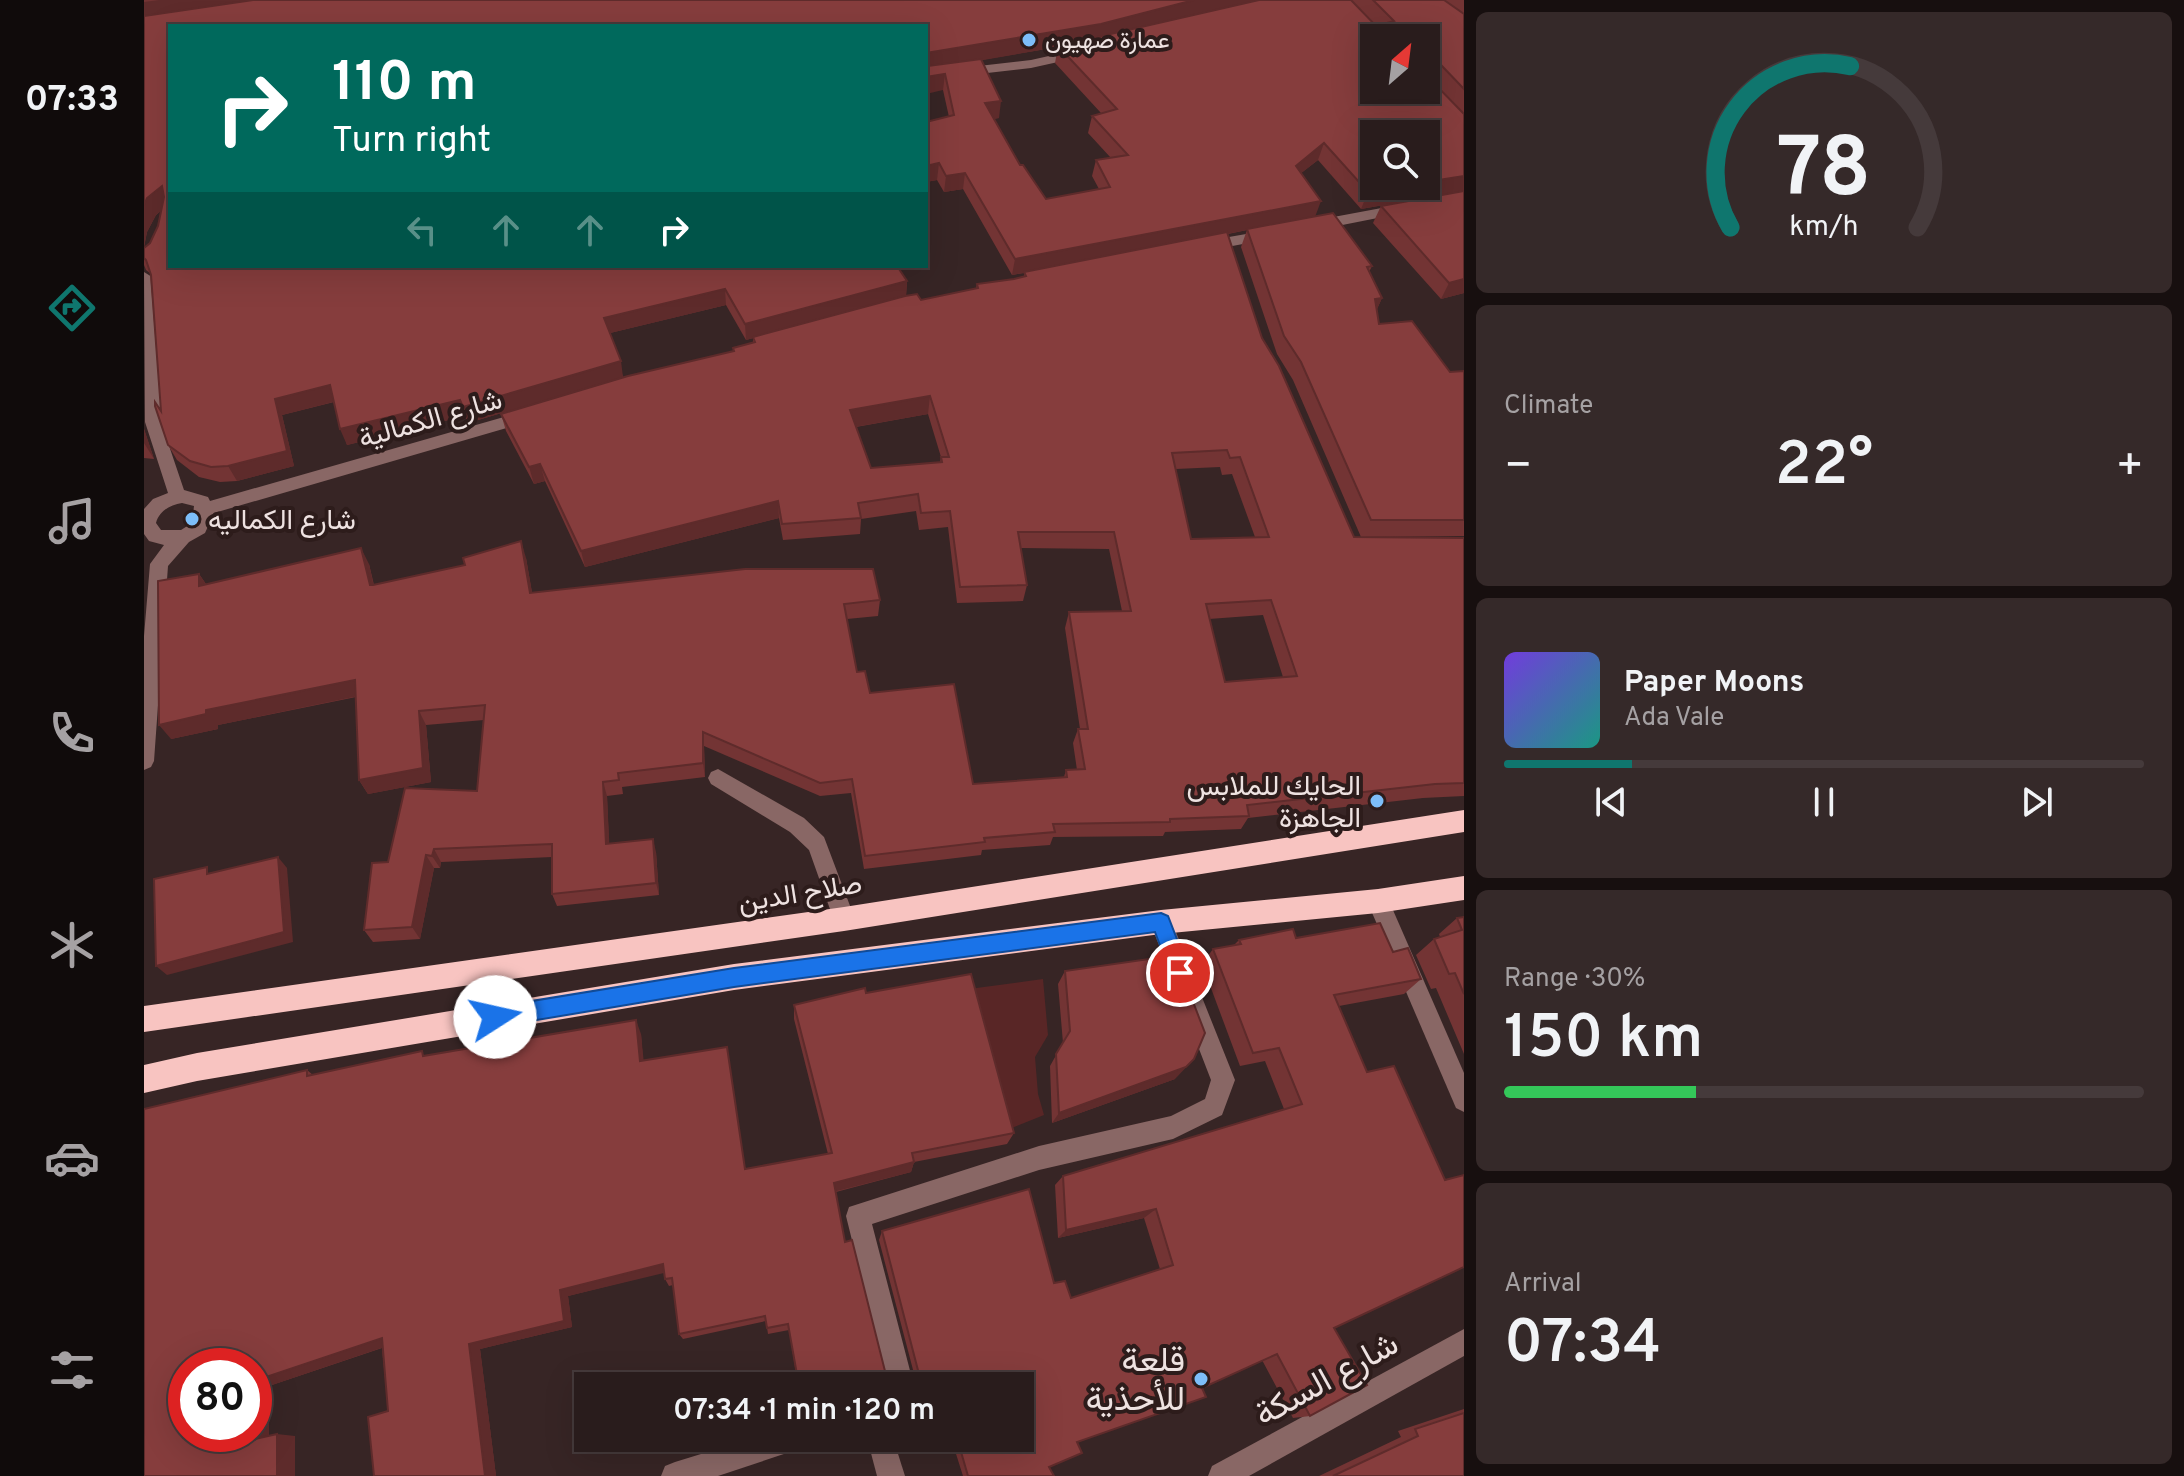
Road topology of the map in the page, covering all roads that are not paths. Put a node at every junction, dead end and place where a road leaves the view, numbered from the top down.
1 (1088, 51) edge
2 (928, 76) edge
3 (1417, 207) edge
4 (1188, 250) edge
5 (144, 277) edge
6 (549, 410) edge
7 (178, 497) junction
8 (152, 500) edge
9 (205, 509) junction
10 (182, 537) junction
11 (144, 761) edge
12 (718, 778) dead end
13 (1464, 821) edge
14 (1464, 888) edge
15 (1378, 901) junction
16 (844, 919) junction
17 (1161, 922) junction
18 (144, 1019) edge
19 (144, 1079) edge
20 (1464, 1100) edge
21 (1464, 1342) edge
22 (897, 1372) edge
23 (751, 1452) edge
24 (884, 1452) edge
25 (1236, 1473) edge
26 (675, 1476) edge
27 (891, 1476) edge

1 - 2 street
3 - 4 street
5 - 7 street
6 - 9 street, شارع الكمالية
7 - 8 street
7 - 9 street
8 - 10 street
9 - 10 street
10 - 11 street
12 - 16 street
13 - 16 highway, صلاح الدين
14 - 15 highway
15 - 17 highway
15 - 20 street
16 - 18 highway, صلاح الدين
17 - 19 highway
17 - 22 street
21 - 25 street, شارع السكة
23 - 26 street
24 - 27 street

